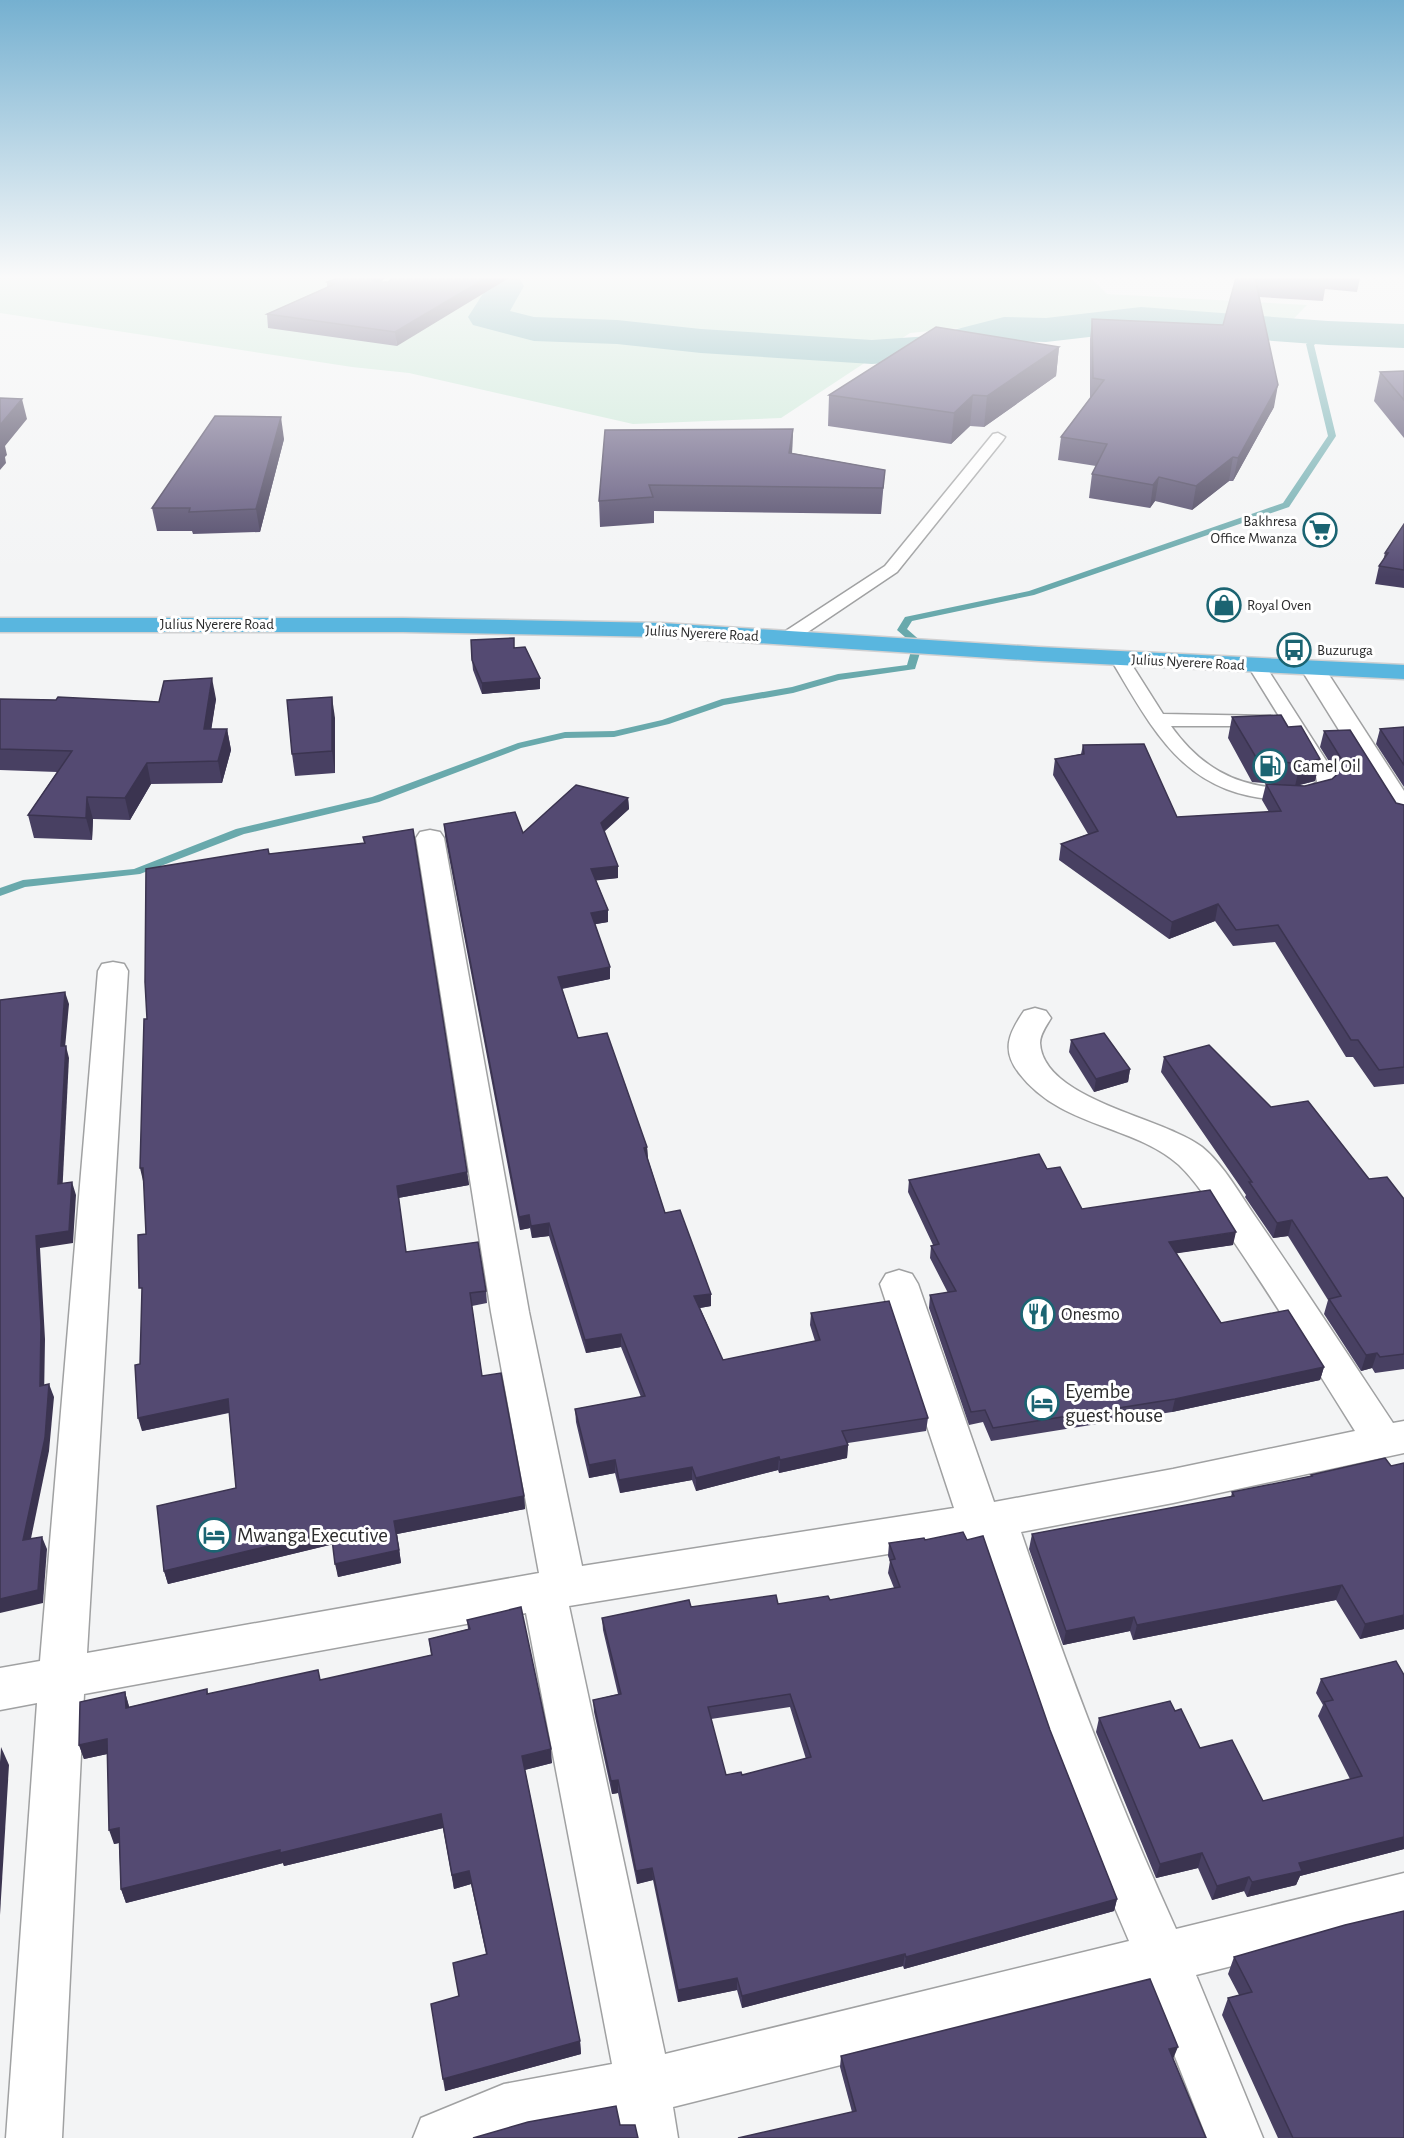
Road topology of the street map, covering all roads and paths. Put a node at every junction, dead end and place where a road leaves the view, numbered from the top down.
1 (998, 437) dead end
2 (0, 625) edge
3 (787, 638) junction
4 (1119, 658) junction
5 (1257, 666) junction
6 (1313, 669) junction
7 (1404, 672) edge
8 (1157, 720) junction
9 (1291, 720) junction
10 (1404, 812) edge
11 (430, 838) dead end
12 (113, 971) dead end
13 (1035, 1018) dead end
14 (898, 1284) dead end
15 (1393, 1439) edge
16 (988, 1521) junction
17 (554, 1589) junction
18 (62, 1678) junction
19 (0, 1689) edge
20 (1404, 1898) edge
21 (1162, 1959) junction
22 (646, 2113) edge
23 (34, 2138) edge
24 (441, 2138) edge
25 (1235, 2138) edge

1 - 3 lane
2 - 3 highway, Julius Nyerere Road
3 - 4 highway, Julius Nyerere Road
4 - 5 highway, Julius Nyerere Road
4 - 8 lane
5 - 6 highway, Julius Nyerere Road
5 - 9 lane
6 - 7 highway, Julius Nyerere Road
6 - 10 street
8 - 9 lane
8 - 9 lane
11 - 17 street
12 - 18 street
13 - 15 street
14 - 16 street
15 - 16 street
16 - 17 street
16 - 21 street
17 - 18 street
17 - 22 street
18 - 19 street
18 - 23 street
20 - 21 street
21 - 22 street
21 - 25 street
22 - 24 street

